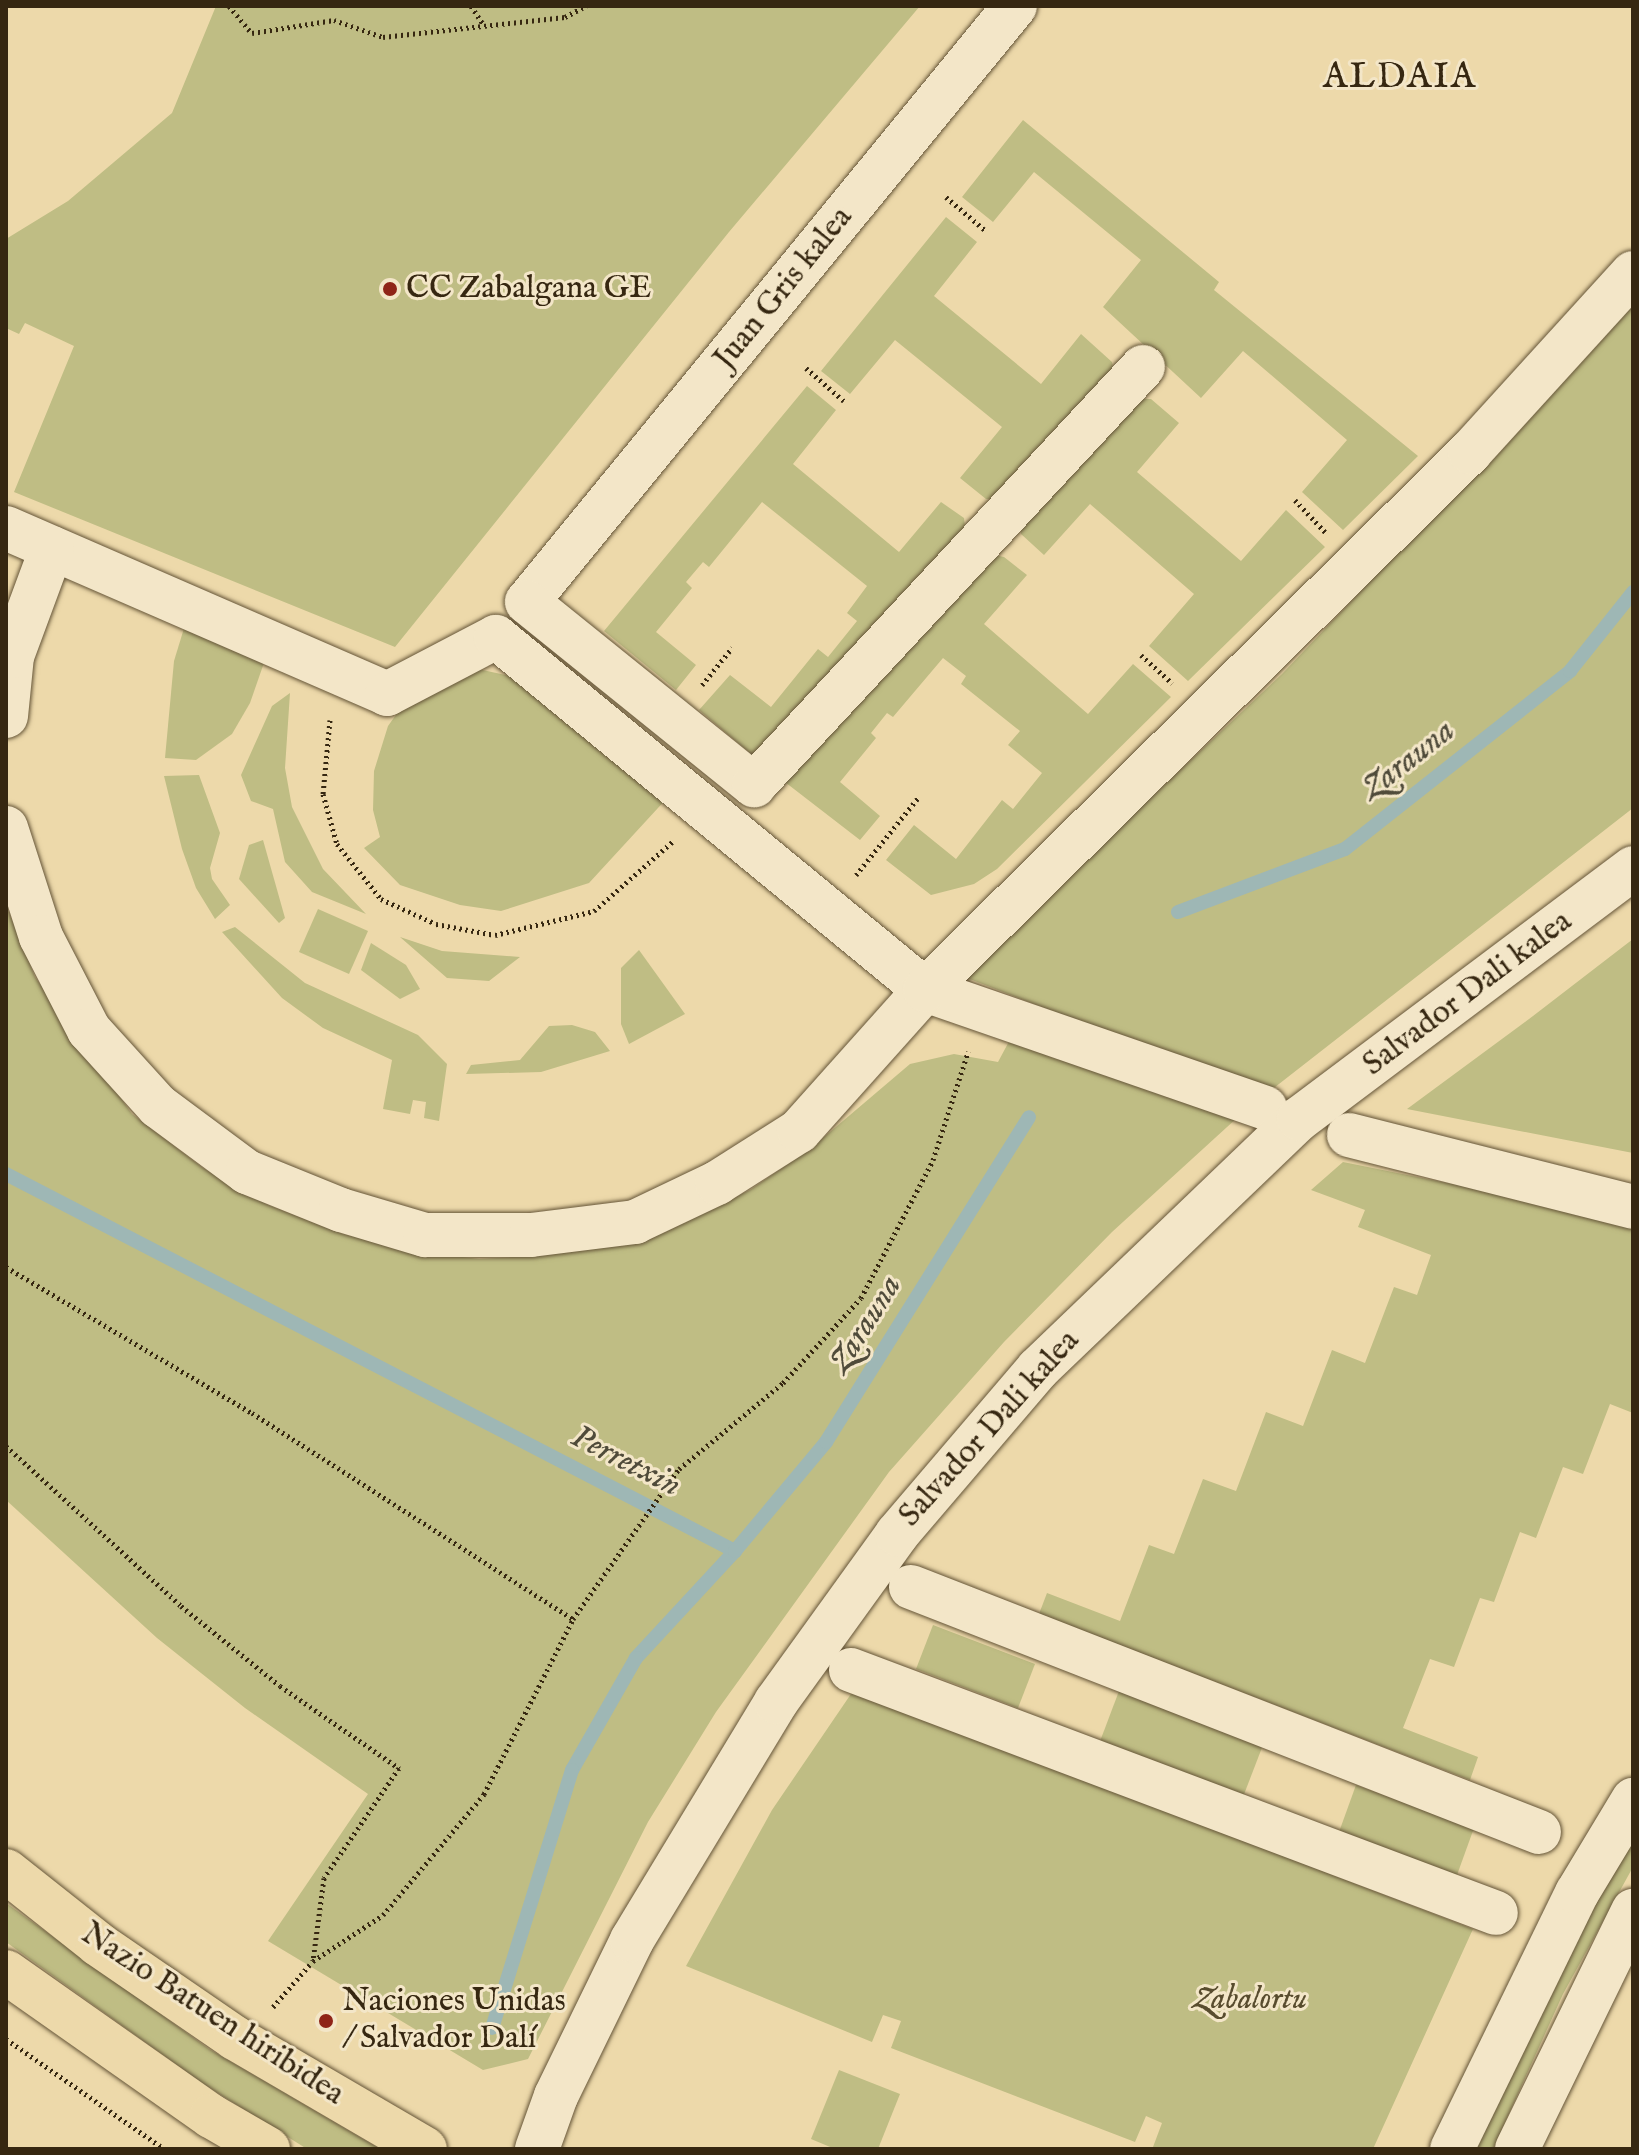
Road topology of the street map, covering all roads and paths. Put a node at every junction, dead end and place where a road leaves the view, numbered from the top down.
1 (229, 6) edge
2 (471, 6) edge
3 (586, 6) edge
4 (1015, 6) edge
5 (484, 26) junction
6 (946, 197) dead end
7 (986, 231) dead end
8 (1633, 273) edge
9 (1143, 367) dead end
10 (806, 368) dead end
11 (844, 401) dead end
12 (6, 528) edge
13 (52, 548) junction
14 (346, 676) junction
15 (6, 716) edge
16 (918, 798) dead end
17 (707, 811) junction
18 (6, 828) edge
19 (1633, 868) edge
20 (827, 910) junction
21 (925, 990) junction
22 (982, 1009) junction
23 (1265, 1108) dead end
24 (1349, 1135) dead end
25 (1633, 1207) edge
26 (6, 1267) edge
27 (6, 1446) edge
28 (911, 1587) dead end
29 (573, 1619) junction
30 (851, 1670) dead end
31 (1633, 1800) edge
32 (1539, 1832) dead end
33 (6, 1871) edge
34 (1633, 1911) edge
35 (1496, 1913) dead end
36 (313, 1961) junction
37 (6, 1972) edge
38 (273, 2007) dead end
39 (6, 2039) edge
40 (164, 2149) edge
41 (268, 2149) edge
42 (425, 2149) edge
43 (537, 2149) edge
44 (1452, 2149) edge
45 (1517, 2149) edge

1 - 5 path
2 - 5 path
3 - 5 path
4 - 9 street, Juan Gris kalea
6 - 7 path
8 - 21 street
10 - 11 path
12 - 13 street
13 - 14 street
13 - 15 street
14 - 17 street
14 - 17 path
16 - 20 path
17 - 20 street
18 - 21 street
19 - 43 street, Salvador Dali kalea
20 - 21 street
21 - 22 street
22 - 23 street
22 - 29 path
24 - 25 street
26 - 29 path
27 - 36 path
28 - 32 street
29 - 36 path
30 - 35 street
31 - 44 street
33 - 42 main road, Nazio Batuen hiribidea
34 - 45 street
36 - 38 path
37 - 41 main road
39 - 40 path

